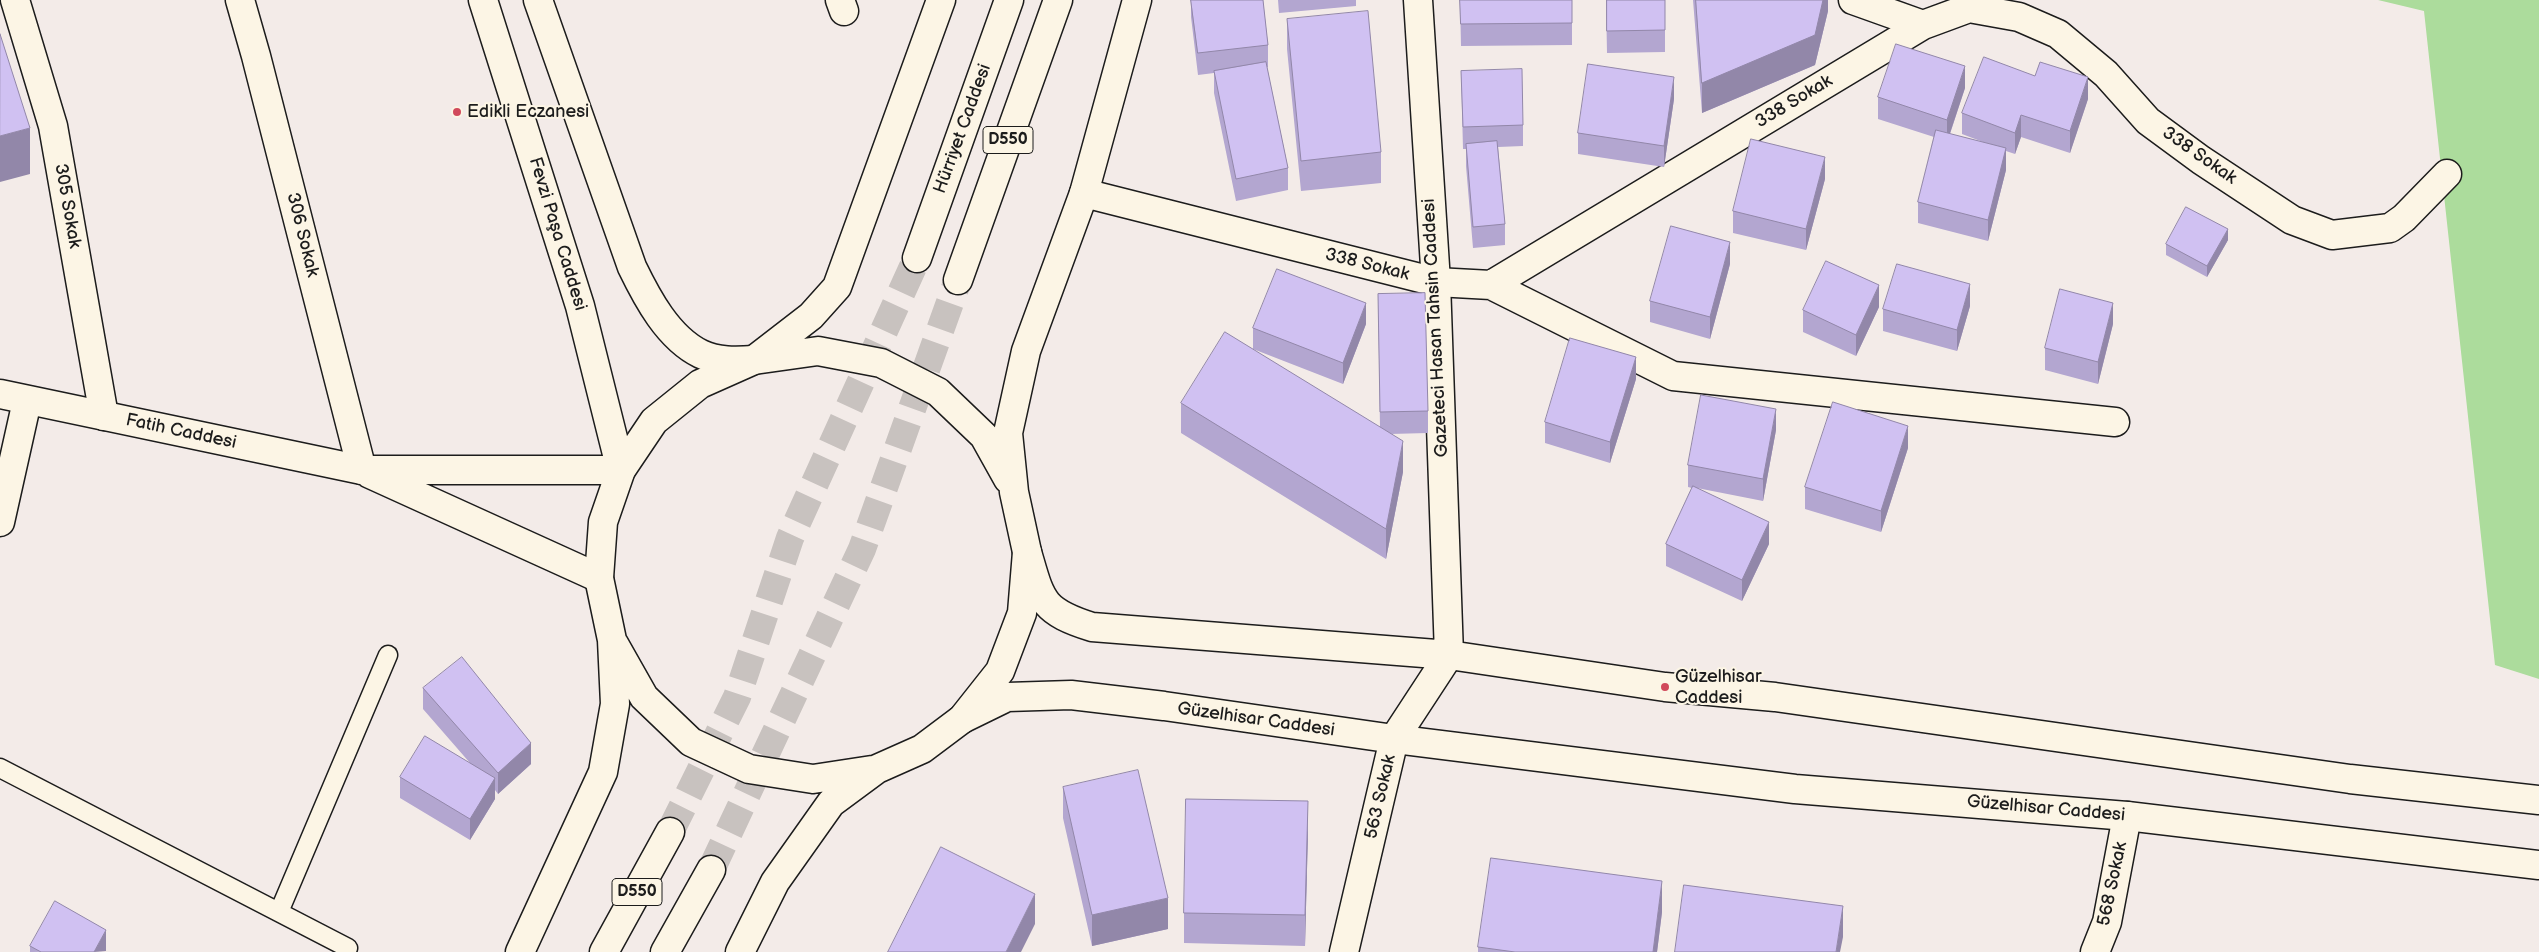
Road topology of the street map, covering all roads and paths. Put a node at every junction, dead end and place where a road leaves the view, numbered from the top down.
1 (16, 0) edge
2 (240, 0) edge
3 (483, 0) edge
4 (538, 0) edge
5 (942, 0) edge
6 (1009, 0) edge
7 (1058, 0) edge
8 (1137, 0) edge
9 (1418, 0) edge
10 (1853, 0) edge
11 (1923, 25) junction
12 (2447, 174) dead end
13 (1084, 194) junction
14 (918, 258) tunnel mouth
15 (958, 280) tunnel mouth
16 (1436, 282) junction
17 (1491, 285) junction
18 (754, 360) junction
19 (0, 394) edge
20 (27, 401) junction
21 (104, 416) junction
22 (2115, 422) dead end
23 (362, 470) junction
24 (621, 470) junction
25 (1014, 492) junction
26 (0, 522) edge
27 (1027, 552) junction
28 (599, 578) junction
29 (612, 640) junction
30 (388, 655) dead end
31 (1449, 655) junction
32 (962, 720) junction
33 (1394, 739) junction
34 (0, 768) edge
35 (877, 769) junction
36 (2539, 800) edge
37 (2127, 816) junction
38 (670, 832) tunnel mouth
39 (2539, 865) edge
40 (711, 870) tunnel mouth
41 (279, 912) junction
42 (348, 948) dead end
43 (520, 952) edge
44 (604, 952) edge
45 (665, 952) edge
46 (740, 952) edge
47 (1344, 952) edge
48 (2095, 952) edge

1 - 21 main road, 305 Sokak
2 - 23 main road, 306 Sokak
3 - 24 main road, Fevzi Paşa Caddesi
4 - 18 main road
5 - 18 main road
6 - 14 main road, Hürriyet Caddesi / D550
7 - 15 main road, D550
8 - 13 main road
9 - 16 main road, Gazeteci Hasan Tahsin Caddesi
10 - 11 main road
11 - 12 main road, 338 Sokak
11 - 17 main road, 338 Sokak
13 - 16 main road, 338 Sokak
13 - 25 main road
16 - 17 main road, 338 Sokak
16 - 31 main road, Gazeteci Hasan Tahsin Caddesi
17 - 22 main road
18 - 24 main road
18 - 25 main road
19 - 20 main road, Fatih Caddesi
20 - 21 main road, Fatih Caddesi
20 - 26 main road
21 - 23 main road, Fatih Caddesi
23 - 24 main road, Fatih Caddesi
23 - 28 main road, Fatih Caddesi
24 - 28 main road
25 - 27 main road
27 - 31 main road
27 - 32 main road
28 - 29 main road
29 - 35 main road
29 - 43 main road
30 - 41 lane
31 - 33 main road, 563 Sokak
31 - 36 main road
32 - 33 main road, Güzelhisar Caddesi
32 - 35 main road
33 - 37 main road, Güzelhisar Caddesi
33 - 47 main road, 563 Sokak
34 - 41 lane
35 - 46 main road
37 - 39 main road, Güzelhisar Caddesi
37 - 48 main road, 568 Sokak
38 - 44 main road, D550
40 - 45 main road, D550
41 - 42 lane

